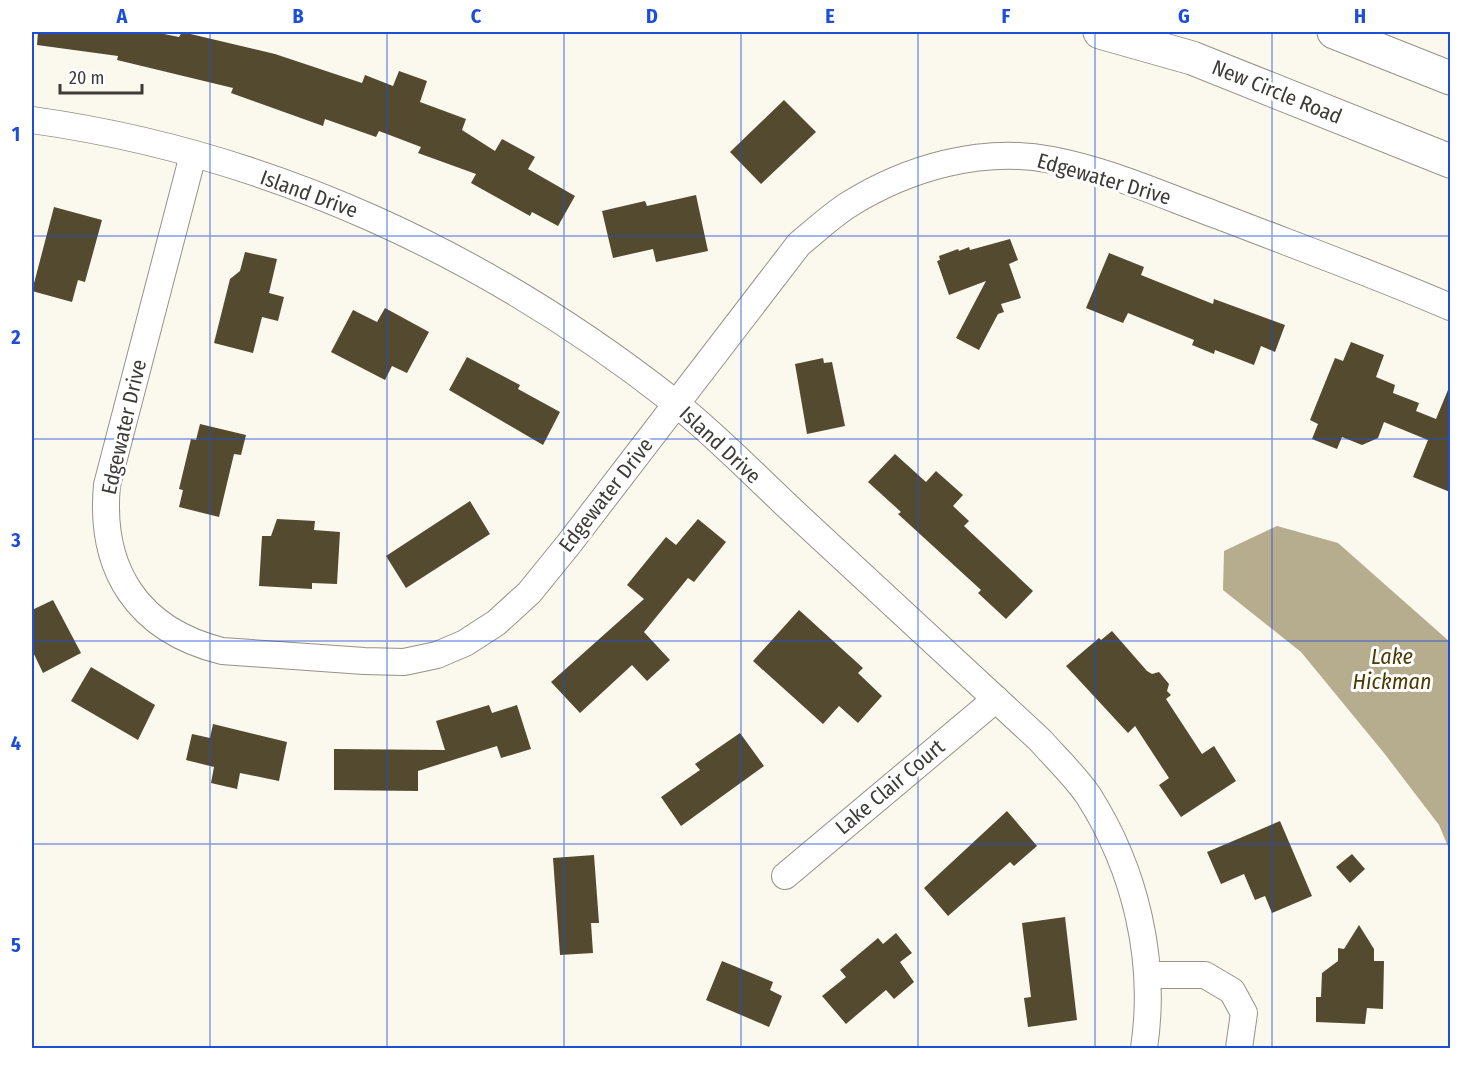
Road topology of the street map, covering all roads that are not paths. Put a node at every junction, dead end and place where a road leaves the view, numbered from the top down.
1 (1100, 32) edge
2 (1334, 32) edge
3 (1450, 78) edge
4 (32, 120) edge
5 (193, 155) junction
6 (1450, 161) edge
7 (1450, 307) edge
8 (676, 404) junction
9 (996, 699) junction
10 (785, 876) dead end
11 (1148, 975) junction
12 (1144, 1048) edge
13 (1239, 1048) edge

1 - 6 highway, New Circle Road
2 - 3 highway
4 - 5 street, Island Drive
5 - 8 street, Island Drive
5 - 8 street, Edgewater Drive
7 - 8 street, Edgewater Drive
8 - 9 street, Island Drive
9 - 10 street, Lake Clair Court
9 - 11 street, Island Drive
11 - 12 street, Island Drive
11 - 13 street

